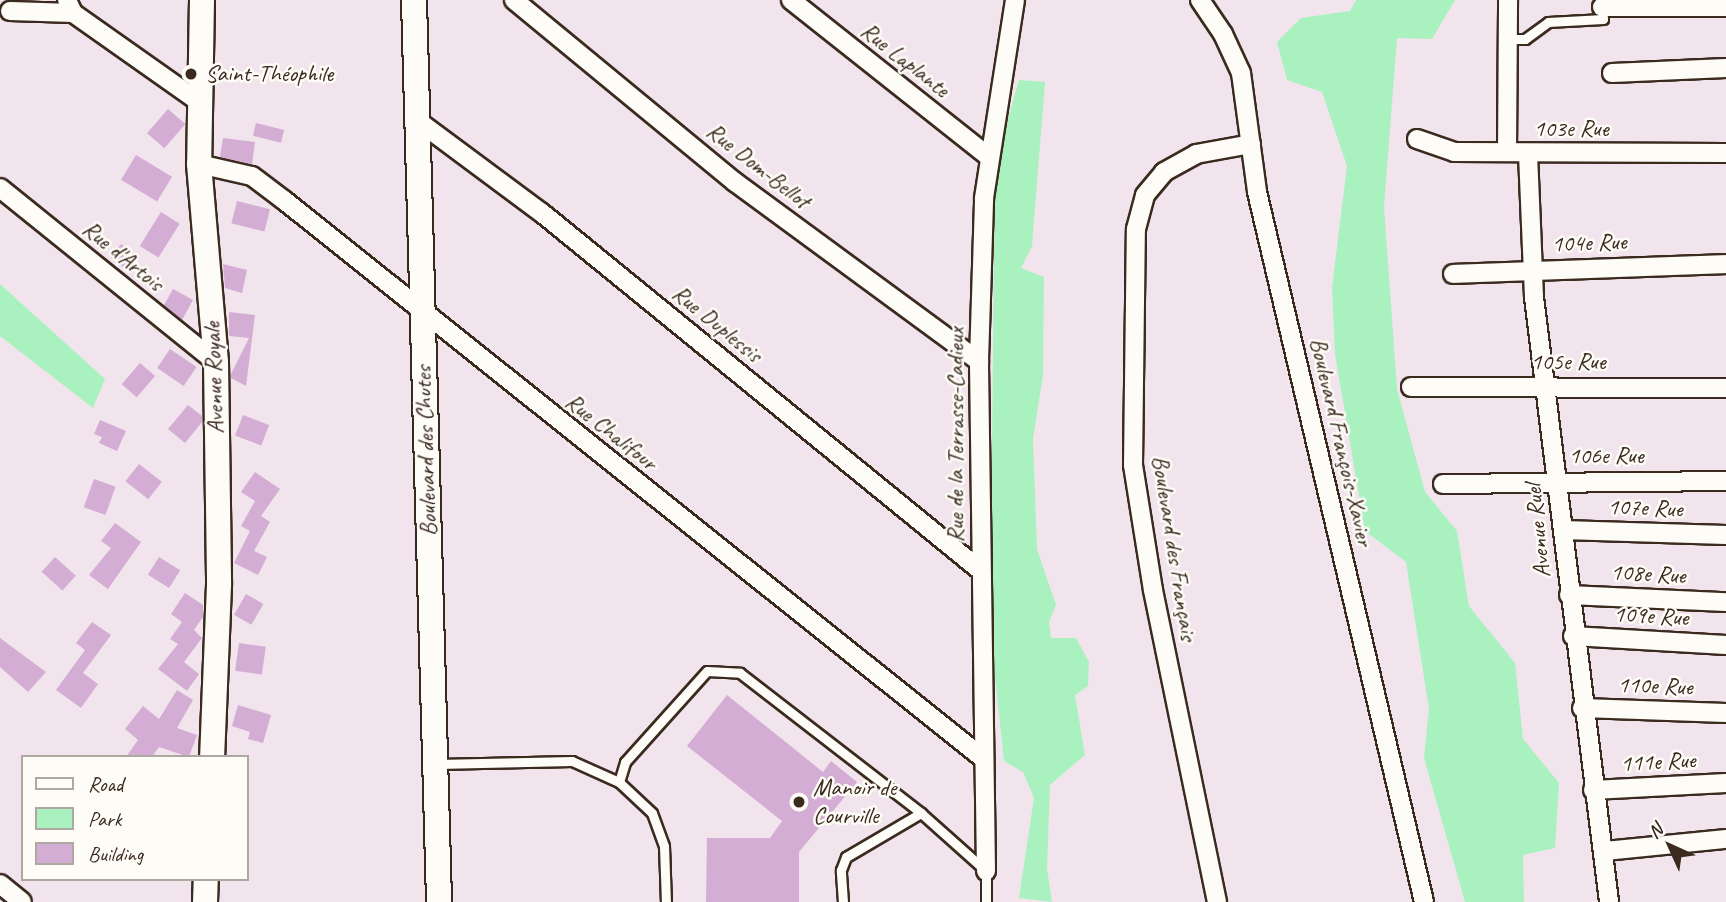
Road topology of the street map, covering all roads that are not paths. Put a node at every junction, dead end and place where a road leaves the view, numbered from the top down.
1 (202, 0) edge
2 (414, 0) edge
3 (514, 0) edge
4 (791, 0) edge
5 (1015, 0) edge
6 (1200, 0) edge
7 (1508, 0) edge
8 (1602, 4) edge
9 (811, 6) edge
10 (70, 7) edge
11 (1726, 7) edge
12 (10, 11) dead end
13 (1507, 39) junction
14 (1726, 68) edge
15 (1612, 74) dead end
16 (199, 102) junction
17 (418, 121) junction
18 (1417, 139) dead end
19 (1251, 144) junction
20 (1507, 152) junction
21 (1726, 153) edge
22 (1528, 154) junction
23 (989, 158) junction
24 (198, 164) junction
25 (0, 188) edge
26 (1726, 264) edge
27 (1533, 270) junction
28 (1453, 274) dead end
29 (421, 305) junction
30 (979, 361) junction
31 (216, 362) junction
32 (1547, 386) junction
33 (1411, 387) dead end
34 (1726, 388) edge
35 (1558, 480) junction
36 (1726, 481) edge
37 (1443, 484) dead end
38 (1563, 530) junction
39 (1726, 535) edge
40 (980, 570) junction
41 (1569, 595) junction
42 (1726, 602) edge
43 (1573, 636) junction
44 (1726, 645) edge
45 (1582, 709) junction
46 (1726, 713) edge
47 (212, 755) edge
48 (984, 759) junction
49 (435, 764) junction
50 (619, 782) junction
51 (1726, 783) edge
52 (1593, 790) junction
53 (921, 813) junction
54 (1726, 839) edge
55 (1605, 851) junction
56 (986, 872) junction
57 (206, 881) edge
58 (0, 884) edge
59 (22, 902) edge
60 (205, 902) edge
61 (439, 902) edge
62 (666, 902) edge
63 (843, 902) edge
64 (986, 902) edge
65 (1217, 902) edge
66 (1424, 902) edge
67 (1609, 902) edge

1 - 16 street, Avenue Royale
2 - 17 street, Boulevard des Chutes
3 - 30 street, Rue Dom-Bellot
4 - 9 street, Rue Laplante
5 - 23 street, Rue de la Terrasse-Cadieux
6 - 19 street, Boulevard François-Xavier
7 - 13 street
8 - 11 street
8 - 13 lane
9 - 23 street, Rue Laplante
10 - 12 street
10 - 16 street
13 - 20 street
14 - 15 street
16 - 24 street, Avenue Royale
17 - 29 street, Boulevard des Chutes
17 - 40 street, Rue Duplessis
18 - 20 street, 103e Rue
19 - 65 street, Boulevard des Français
19 - 66 street, Boulevard François-Xavier
20 - 22 street, 103e Rue
21 - 22 street, 103e Rue
22 - 27 street, Avenue Ruel
23 - 30 street, Rue de la Terrasse-Cadieux
24 - 29 street, Rue Chalifour
24 - 31 street, Avenue Royale
25 - 31 street, Rue d'Artois
26 - 27 street, 104e Rue
27 - 28 street, 104e Rue
27 - 32 street, Avenue Ruel
29 - 48 street, Rue Chalifour
29 - 49 street, Boulevard des Chutes
30 - 40 street, Rue de la Terrasse-Cadieux
31 - 47 street, Avenue Royale
32 - 33 street, 105e Rue
32 - 34 street, 105e Rue
32 - 35 street, Avenue Ruel
35 - 36 street, 106e Rue
35 - 37 street, 106e Rue
35 - 38 street, Avenue Ruel
38 - 39 street, 107e Rue
38 - 41 street, Avenue Ruel
40 - 48 street, Rue de la Terrasse-Cadieux
41 - 42 street, 108e Rue
41 - 43 street, Avenue Ruel
43 - 44 street, 109e Rue
43 - 45 street, Avenue Ruel
45 - 46 street, 110e Rue
45 - 52 street, Avenue Ruel
48 - 56 street, Rue de la Terrasse-Cadieux
49 - 50 lane
49 - 61 street, Boulevard des Chutes
50 - 53 lane
50 - 62 lane
51 - 52 street, 111e Rue
52 - 55 street, Avenue Ruel
53 - 56 lane
53 - 63 lane
54 - 55 street
55 - 67 street, Avenue Ruel
56 - 64 lane
57 - 60 street
58 - 59 street

